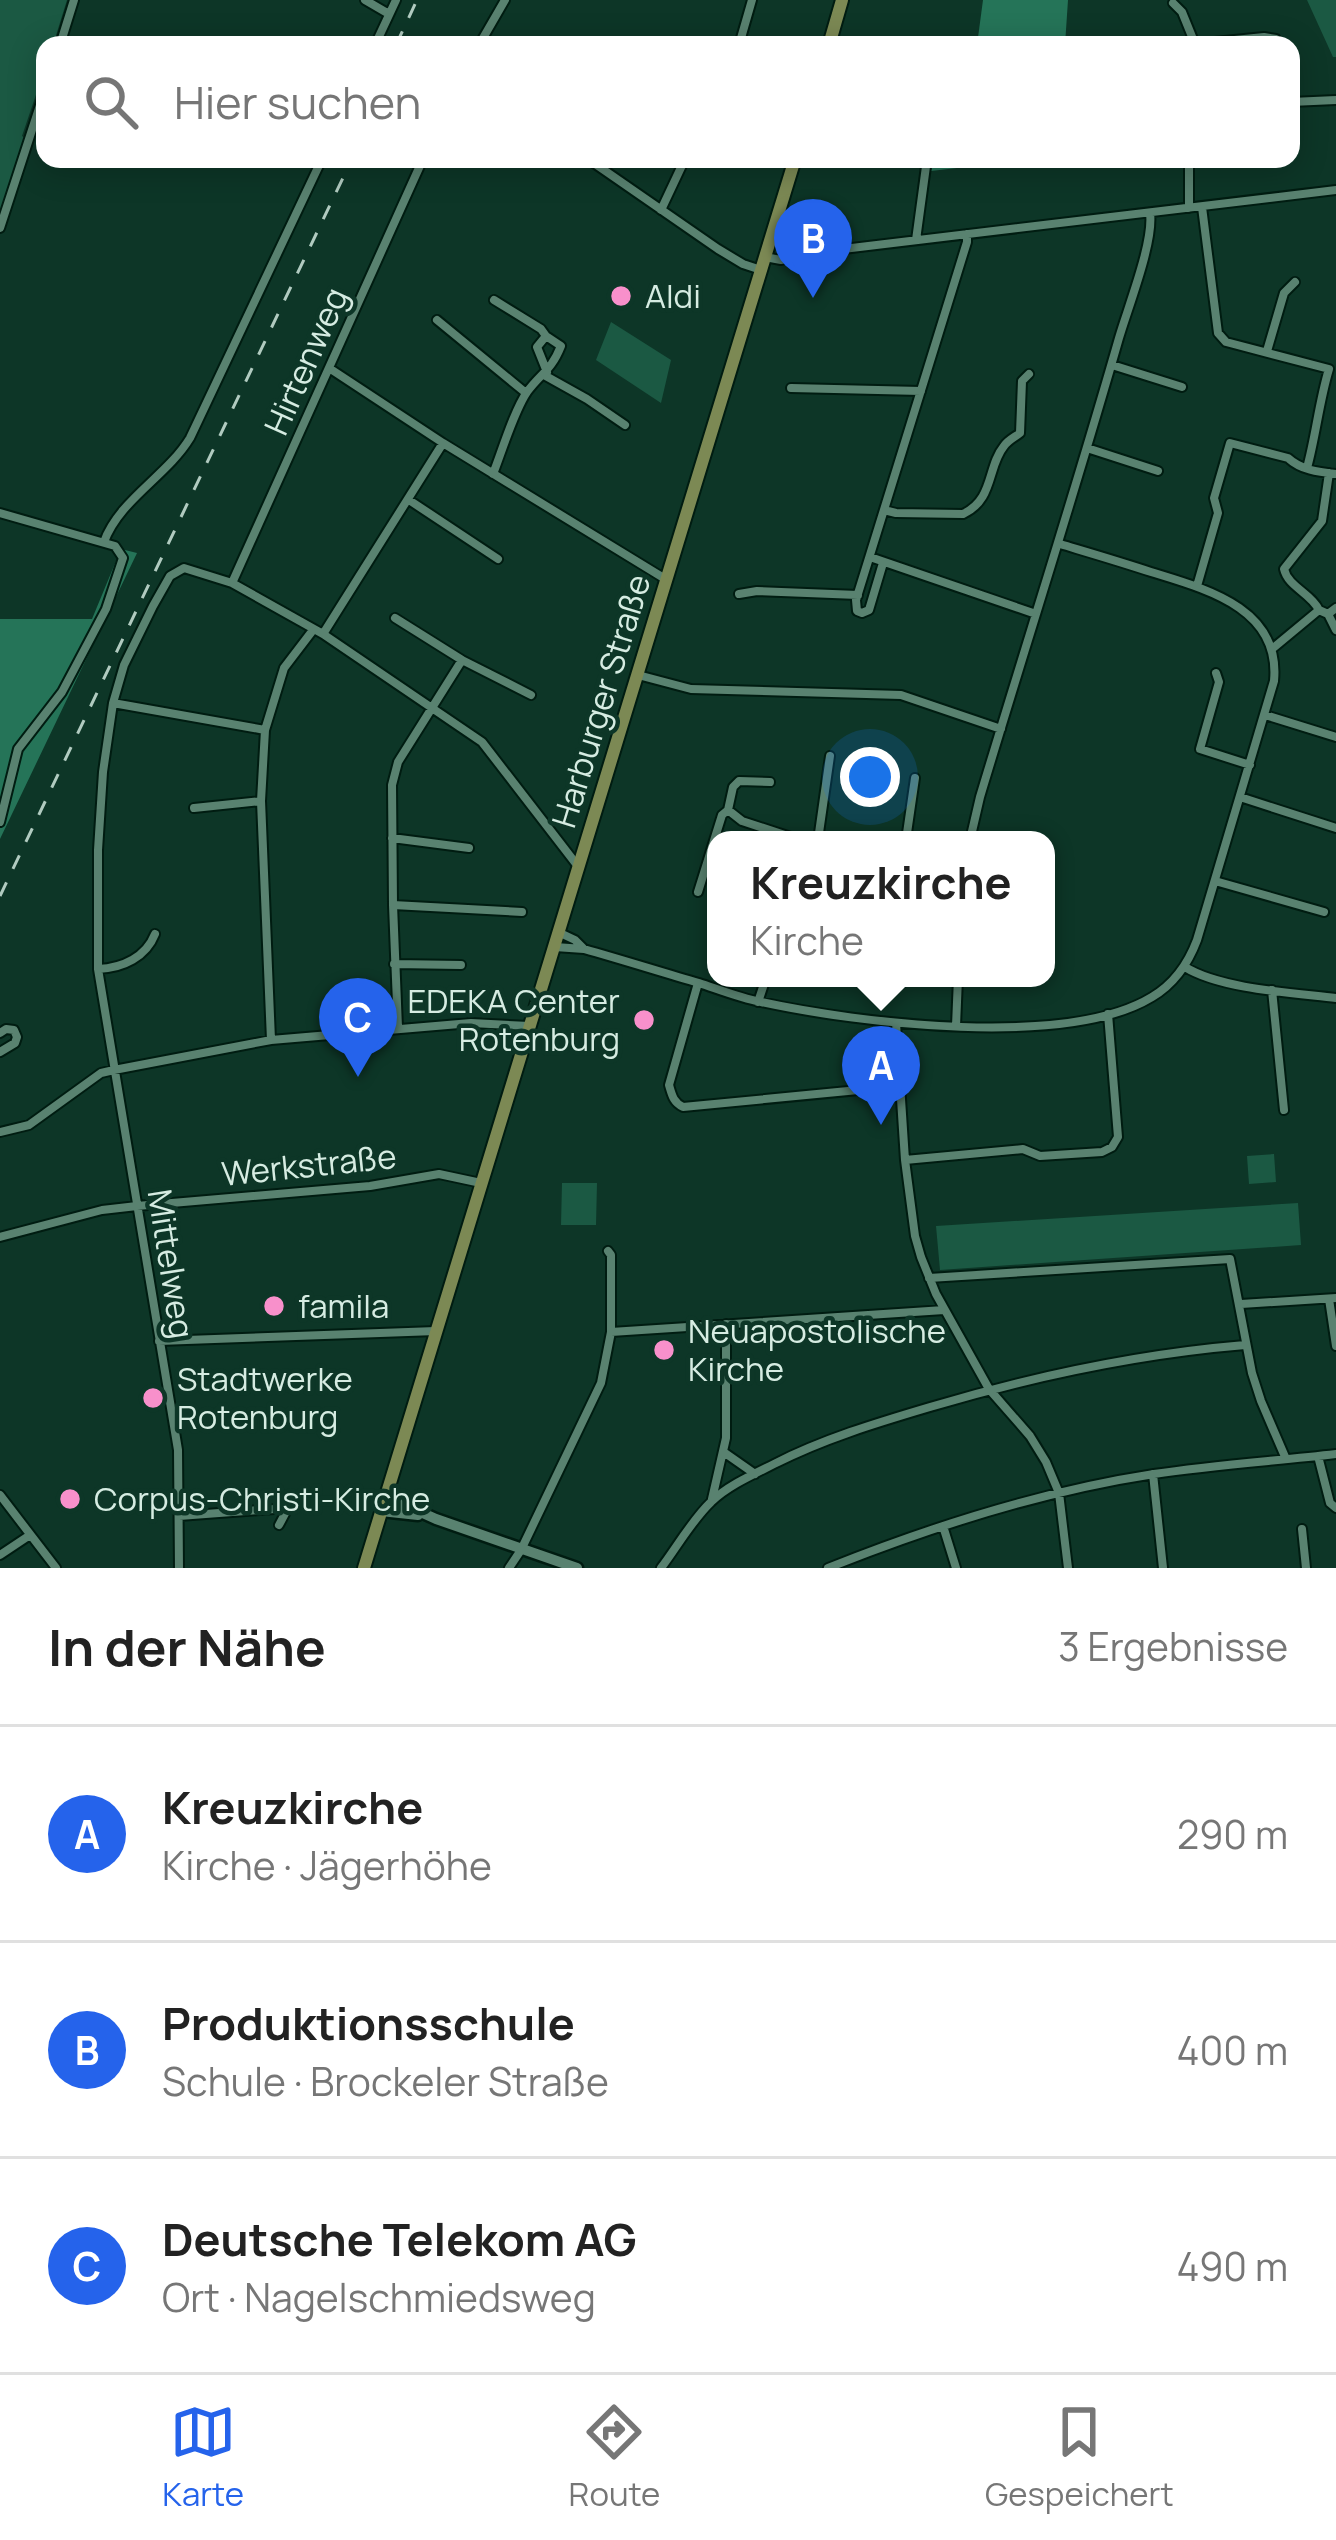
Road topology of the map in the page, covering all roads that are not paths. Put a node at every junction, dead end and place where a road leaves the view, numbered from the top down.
1 (74, 0) edge
2 (365, 0) edge
3 (397, 0) edge
4 (505, 0) edge
5 (752, 0) edge
6 (842, 0) edge
7 (1173, 2) edge
8 (389, 14) junction
9 (63, 36) edge
10 (379, 36) edge
11 (484, 36) edge
12 (742, 36) edge
13 (832, 36) edge
14 (1192, 36) edge
15 (1336, 100) edge
16 (1300, 102) edge
17 (36, 118) edge
18 (318, 168) edge
19 (419, 168) edge
20 (601, 168) edge
21 (681, 168) edge
22 (792, 168) edge
23 (927, 168) edge
24 (1189, 168) edge
25 (1336, 190) edge
26 (1202, 206) junction
27 (1189, 208) junction
28 (661, 209) junction
29 (1150, 213) junction
30 (0, 228) edge
31 (967, 234) junction
32 (916, 240) junction
33 (765, 258) junction
34 (1295, 281) dead end
35 (494, 300) dead end
36 (437, 320) dead end
37 (546, 336) junction
38 (1267, 352) junction
39 (1112, 365) junction
40 (329, 368) junction
41 (546, 373) junction
42 (1029, 374) dead end
43 (1182, 387) dead end
44 (791, 388) dead end
45 (921, 392) junction
46 (526, 393) junction
47 (625, 425) dead end
48 (443, 443) junction
49 (1087, 448) junction
50 (1307, 469) junction
51 (1157, 471) dead end
52 (1332, 473) edge
53 (493, 474) junction
54 (409, 500) junction
55 (884, 510) junction
56 (0, 513) edge
57 (104, 542) junction
58 (1060, 544) junction
59 (870, 557) junction
60 (499, 559) dead end
61 (884, 563) junction
62 (667, 580) junction
63 (232, 583) junction
64 (1197, 586) junction
65 (739, 594) dead end
66 (858, 595) junction
67 (1328, 611) edge
68 (1036, 614) junction
69 (395, 618) dead end
70 (1336, 630) edge
71 (318, 632) junction
72 (1272, 649) junction
73 (462, 659) junction
74 (1216, 673) dead end
75 (637, 675) junction
76 (531, 695) dead end
77 (112, 703) junction
78 (430, 709) junction
79 (1265, 716) junction
80 (1001, 728) junction
81 (265, 730) junction
82 (1336, 737) edge
83 (830, 756) dead end
84 (1250, 765) junction
85 (915, 778) dead end
86 (770, 782) dead end
87 (1240, 797) junction
88 (261, 801) junction
89 (194, 808) dead end
90 (728, 810) junction
91 (0, 822) edge
92 (1336, 828) edge
93 (717, 831) edge
94 (773, 831) edge
95 (819, 831) edge
96 (907, 831) edge
97 (972, 831) edge
98 (392, 838) junction
99 (469, 848) dead end
100 (707, 863) edge
101 (578, 866) junction
102 (1215, 880) junction
103 (698, 892) dead end
104 (392, 905) junction
105 (521, 912) dead end
106 (1324, 912) dead end
107 (558, 932) junction
108 (155, 934) dead end
109 (554, 947) junction
110 (584, 950) junction
111 (394, 964) junction
112 (461, 965) dead end
113 (1185, 967) junction
114 (98, 969) junction
115 (698, 983) junction
116 (707, 986) edge
117 (711, 987) edge
118 (763, 987) edge
119 (958, 987) edge
120 (1272, 990) junction
121 (1336, 998) edge
122 (758, 1002) junction
123 (1108, 1014) junction
124 (896, 1023) junction
125 (529, 1026) junction
126 (956, 1026) junction
127 (398, 1028) junction
128 (0, 1033) edge
129 (271, 1040) junction
130 (0, 1052) edge
131 (114, 1070) junction
132 (900, 1086) junction
133 (1284, 1110) dead end
134 (0, 1132) edge
135 (905, 1160) junction
136 (481, 1183) junction
137 (137, 1206) junction
138 (0, 1237) edge
139 (608, 1250) dead end
140 (929, 1278) junction
141 (1333, 1299) edge
142 (1241, 1304) junction
143 (944, 1310) junction
144 (726, 1324) junction
145 (436, 1331) junction
146 (611, 1332) junction
147 (159, 1341) junction
148 (1246, 1345) junction
149 (1336, 1346) edge
150 (989, 1389) junction
151 (724, 1453) junction
152 (1336, 1454) edge
153 (1318, 1456) junction
154 (1286, 1459) junction
155 (755, 1474) junction
156 (1153, 1474) junction
157 (1060, 1493) junction
158 (0, 1496) edge
159 (711, 1501) junction
160 (383, 1504) junction
161 (1336, 1508) edge
162 (178, 1516) junction
163 (279, 1525) dead end
164 (943, 1526) junction
165 (1302, 1529) dead end
166 (30, 1535) junction
167 (521, 1550) junction
168 (0, 1555) edge
169 (56, 1568) edge
170 (179, 1568) edge
171 (364, 1568) edge
172 (509, 1568) edge
173 (577, 1568) edge
174 (661, 1568) edge
175 (828, 1568) edge
176 (956, 1568) edge
177 (1068, 1568) edge
178 (1163, 1568) edge
179 (1306, 1568) edge

1 - 9 street
2 - 8 street
3 - 8 street
4 - 11 street
5 - 12 street
6 - 13 main road
7 - 14 street
8 - 10 street
15 - 16 street
17 - 30 street
18 - 57 street
19 - 40 street, Hirtenweg
20 - 28 street
21 - 28 street
22 - 33 main road, Harburger Straße
23 - 32 street
24 - 27 street
25 - 26 street
26 - 27 street
26 - 38 street
27 - 29 street
28 - 33 street
29 - 31 street
29 - 39 street
31 - 32 street
31 - 45 street
32 - 33 street
33 - 62 main road, Harburger Straße
34 - 38 street
35 - 37 street
36 - 46 street
37 - 41 street
37 - 41 street
38 - 50 street
39 - 43 street
39 - 49 street
40 - 48 street
40 - 63 street, Hirtenweg
41 - 46 street
41 - 47 street
42 - 55 street
44 - 45 street
45 - 55 street
46 - 53 street
48 - 53 street
48 - 54 street
49 - 51 street
49 - 58 street
50 - 52 street
50 - 64 street
52 - 67 street
53 - 62 street
54 - 60 street
54 - 71 street
55 - 59 street
56 - 57 street
57 - 91 street
58 - 64 street
58 - 68 street
59 - 61 street
59 - 66 street
61 - 66 street
61 - 68 street
62 - 75 main road, Harburger Straße
63 - 71 street
63 - 77 street, Mittelweg
64 - 72 street
65 - 66 street
67 - 70 street
67 - 72 street
68 - 80 street
69 - 73 street
71 - 78 street
71 - 81 street
72 - 79 street
73 - 76 street
73 - 78 street
74 - 84 street
75 - 80 street
75 - 101 main road, Harburger Straße
77 - 81 street
77 - 114 street, Mittelweg
78 - 98 street
78 - 101 street
79 - 82 street
79 - 84 street
80 - 97 street
81 - 88 street
83 - 95 street
84 - 87 street
85 - 96 street
86 - 90 street
87 - 92 street
87 - 102 street
88 - 89 street
88 - 129 street
90 - 93 street
90 - 94 street
98 - 99 street
98 - 104 street
100 - 103 street
101 - 107 main road, Harburger Straße
102 - 106 street
102 - 113 street
104 - 105 street
104 - 111 street
107 - 109 main road, Harburger Straße
107 - 110 street
108 - 114 street
109 - 110 street
109 - 125 main road, Harburger Straße
110 - 115 street
111 - 112 street
111 - 127 street
113 - 120 street
113 - 123 street
114 - 131 street, Mittelweg
115 - 116 street
115 - 132 street
117 - 122 street
118 - 122 street
119 - 126 street
120 - 121 street
120 - 133 street
122 - 124 street
123 - 126 street
123 - 135 street
124 - 126 street
124 - 132 street
125 - 127 street
125 - 136 main road, Harburger Straße
127 - 129 street
128 - 130 street
129 - 131 street
131 - 134 street
131 - 137 street, Mittelweg
132 - 135 street
135 - 140 street
136 - 137 street, Werkstraße
136 - 145 main road, Harburger Straße
137 - 138 street, Werkstraße
137 - 147 street, Mittelweg
139 - 146 street
140 - 142 street
140 - 143 street
141 - 142 street
141 - 149 street
142 - 148 street
143 - 144 street
143 - 150 street
144 - 146 street
144 - 151 street
145 - 147 street
145 - 160 main road, Harburger Straße
146 - 167 street
147 - 162 street, Mittelweg
148 - 150 street
148 - 154 street
150 - 155 street
150 - 157 street
151 - 155 street
151 - 159 street
152 - 153 street
153 - 154 street
153 - 161 street
154 - 156 street
155 - 159 street
156 - 157 street
156 - 178 street
157 - 164 street
157 - 177 street
158 - 166 street
159 - 174 street
160 - 167 street
160 - 171 main road, Harburger Straße
162 - 163 street
162 - 170 street, Mittelweg
164 - 175 street
164 - 176 street
165 - 179 street
166 - 168 street
166 - 169 street
167 - 172 street
167 - 173 street

